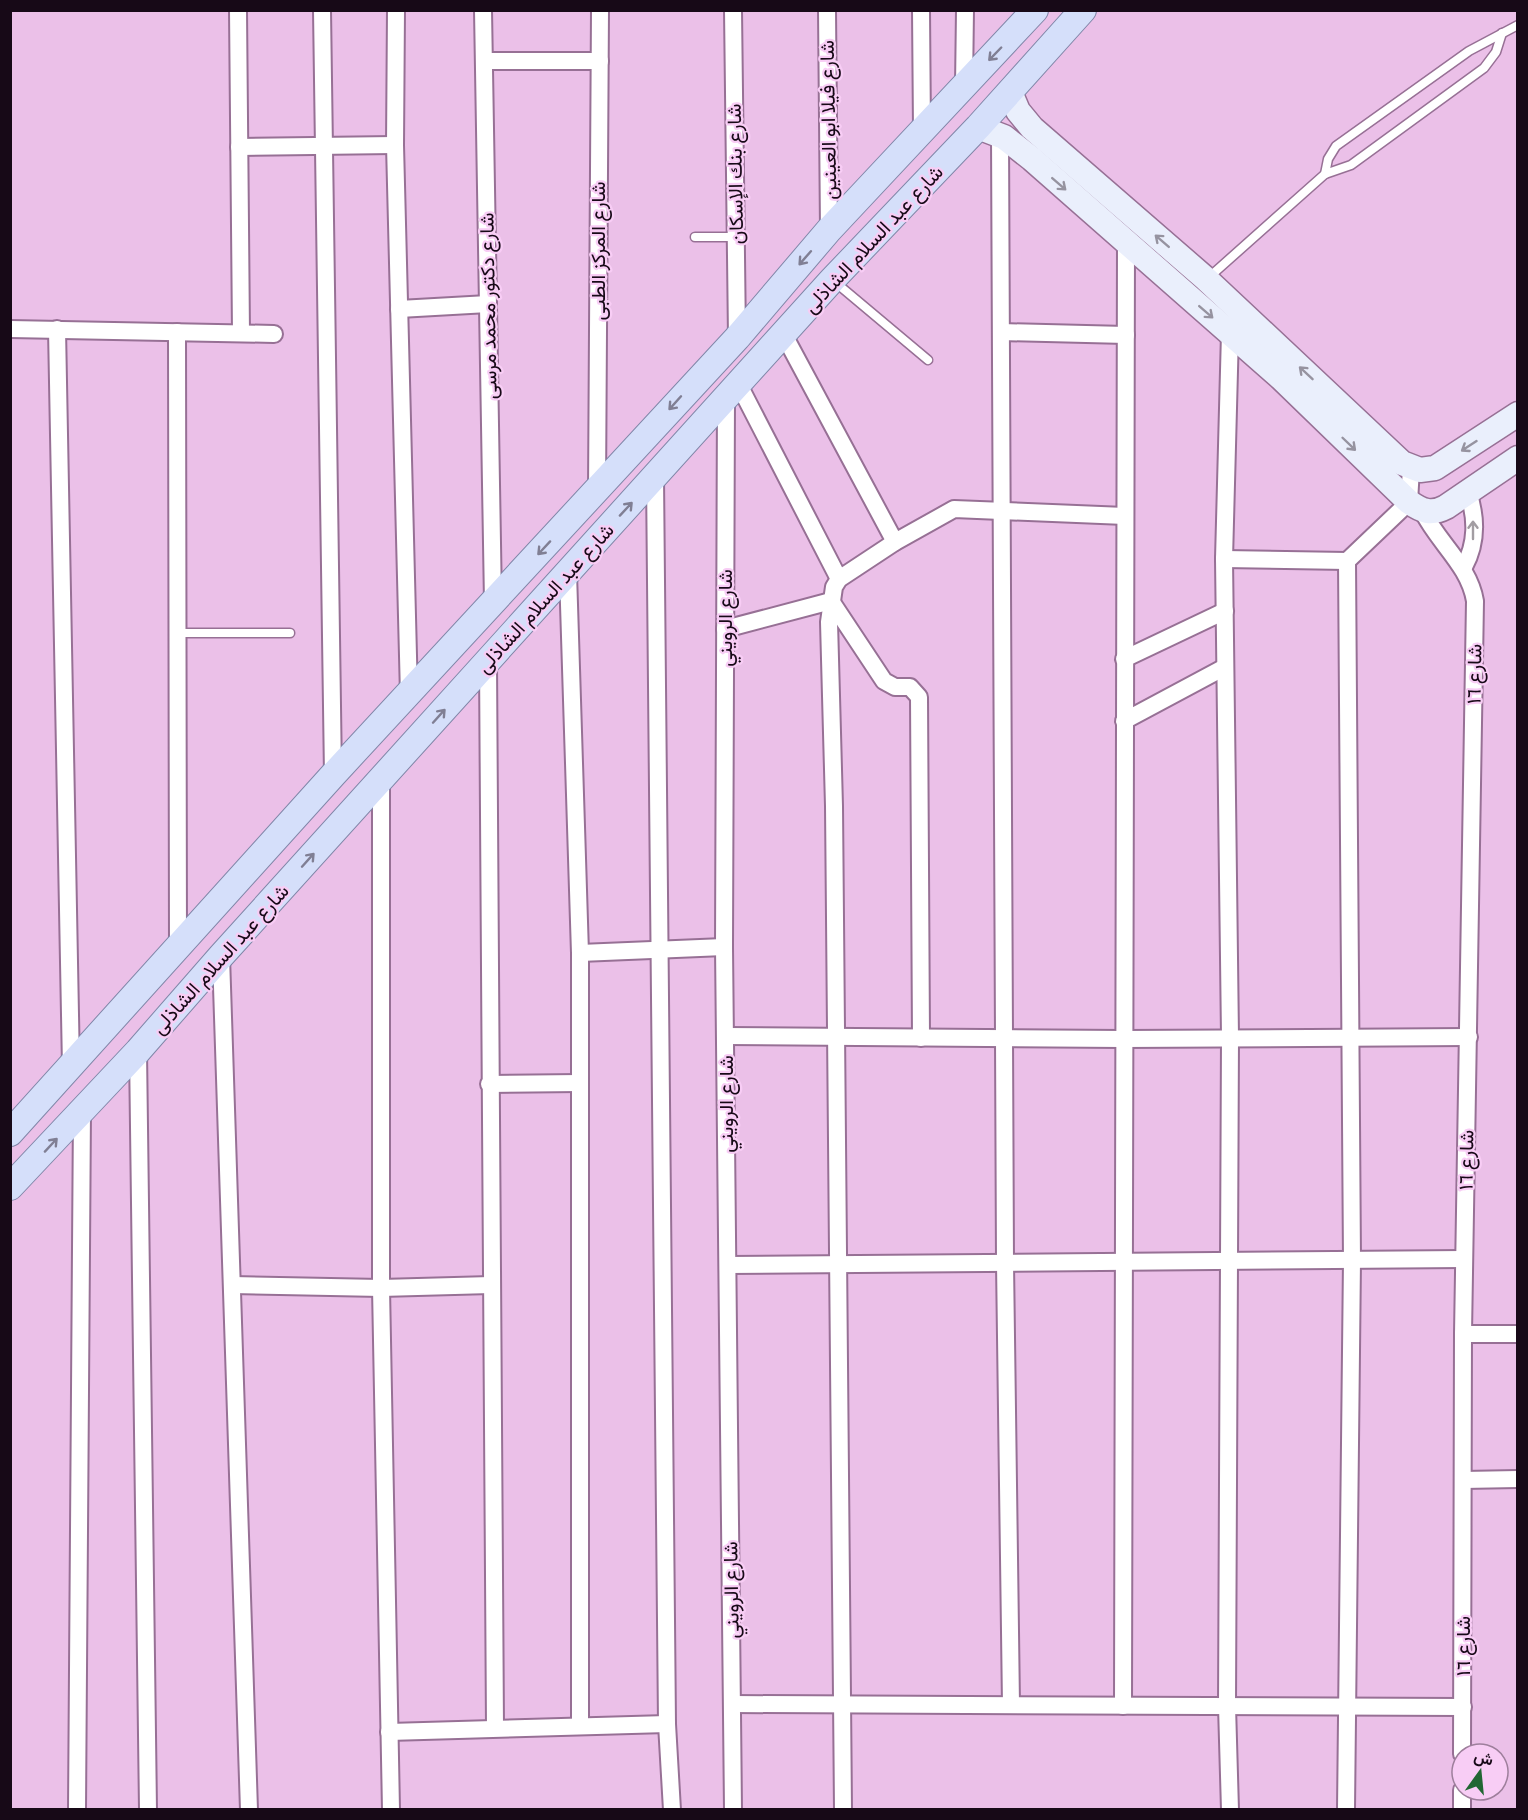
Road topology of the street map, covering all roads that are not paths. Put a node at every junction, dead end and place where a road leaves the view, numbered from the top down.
1 (238, 10) edge
2 (322, 10) edge
3 (396, 10) edge
4 (483, 10) edge
5 (600, 10) edge
6 (733, 10) edge
7 (827, 10) edge
8 (921, 10) edge
9 (965, 10) edge
10 (1035, 10) edge
11 (1083, 10) edge
12 (1518, 25) edge
13 (1502, 33) junction
14 (484, 61) junction
15 (600, 61) junction
16 (964, 86) junction
17 (1010, 92) junction
18 (922, 131) junction
19 (989, 131) junction
20 (1047, 141) junction
21 (324, 145) junction
22 (395, 145) junction
23 (239, 147) junction
24 (1032, 159) junction
25 (1325, 174) junction
26 (864, 196) junction
27 (891, 220) junction
28 (829, 230) junction
29 (695, 237) dead end
30 (735, 237) junction
31 (1126, 243) junction
32 (837, 275) junction
33 (1206, 279) junction
34 (488, 304) junction
35 (399, 309) junction
36 (10, 329) edge
37 (57, 329) junction
38 (177, 332) junction
39 (1001, 332) junction
40 (241, 333) junction
41 (1230, 333) junction
42 (274, 334) dead end
43 (784, 335) junction
44 (1126, 335) junction
45 (737, 338) junction
46 (927, 360) dead end
47 (732, 392) junction
48 (1518, 414) edge
49 (1518, 458) edge
50 (1411, 468) junction
51 (655, 477) junction
52 (597, 491) junction
53 (1468, 492) junction
54 (1415, 506) junction
55 (1002, 510) junction
56 (1125, 516) junction
57 (895, 542) junction
58 (1224, 559) junction
59 (1347, 561) junction
60 (1464, 567) junction
61 (568, 573) junction
62 (839, 579) junction
63 (831, 601) junction
64 (493, 602) junction
65 (1225, 611) junction
66 (725, 629) junction
67 (177, 633) junction
68 (290, 633) dead end
69 (1124, 659) junction
70 (488, 662) junction
71 (1225, 667) junction
72 (409, 695) junction
73 (1124, 721) junction
74 (333, 775) junction
75 (381, 780) junction
76 (724, 947) junction
77 (178, 949) junction
78 (658, 949) junction
79 (580, 953) junction
80 (221, 956) junction
81 (151, 978) junction
82 (178, 1005) junction
83 (726, 1036) junction
84 (1230, 1037) junction
85 (1350, 1037) junction
86 (1469, 1037) junction
87 (837, 1038) junction
88 (921, 1038) junction
89 (1004, 1038) junction
90 (1123, 1039) junction
91 (138, 1051) junction
92 (71, 1067) junction
93 (580, 1083) junction
94 (489, 1084) junction
95 (82, 1110) junction
96 (10, 1133) edge
97 (10, 1187) edge
98 (1464, 1259) junction
99 (1352, 1260) junction
100 (1229, 1261) junction
101 (1123, 1262) junction
102 (1005, 1263) junction
103 (838, 1264) junction
104 (728, 1265) junction
105 (491, 1285) junction
106 (232, 1286) junction
107 (381, 1288) junction
108 (1463, 1334) junction
109 (1518, 1334) edge
110 (1518, 1479) edge
111 (1463, 1480) junction
112 (732, 1704) junction
113 (842, 1705) junction
114 (1011, 1705) junction
115 (1123, 1706) junction
116 (1227, 1706) junction
117 (1346, 1707) junction
118 (1463, 1707) junction
119 (668, 1724) junction
120 (580, 1726) junction
121 (495, 1727) junction
122 (389, 1732) junction
123 (1462, 1742) edge
124 (78, 1809) edge
125 (148, 1809) edge
126 (249, 1809) edge
127 (391, 1809) edge
128 (672, 1809) edge
129 (733, 1809) edge
130 (843, 1809) edge
131 (1230, 1809) edge
132 (1346, 1809) edge

1 - 23 street
2 - 21 street
3 - 22 street
4 - 14 street, شارع دكتور محمد مرسى
5 - 15 street, شارع المركز الطبى
6 - 30 street, شارع بنك الإسكان
7 - 28 street, شارع فيلا ابو العينين
8 - 18 street
9 - 16 street
10 -> 16 main road, شارع عبد السلام الشاذلى
11 - 17 main road, شارع عبد السلام الشاذلى
12 - 13 lane
13 - 25 lane
13 - 25 lane
14 - 15 street
14 - 34 street, شارع دكتور محمد مرسى
15 - 52 street, شارع المركز الطبى
16 - 18 main road, شارع عبد السلام الشاذلى
17 - 19 main road, شارع عبد السلام الشاذلى
17 - 20 main road
18 - 26 main road, شارع عبد السلام الشاذلى
19 - 24 main road
19 - 27 main road, شارع عبد السلام الشاذلى
19 - 39 street
20 - 24 main road
33 -> 20 main road
21 - 22 street
21 - 23 street
21 - 74 street
22 - 35 street
23 - 40 street
24 -> 31 main road
25 - 33 lane
26 - 27 main road
26 - 28 main road, شارع عبد السلام الشاذلى
27 - 32 main road, شارع عبد السلام الشاذلى
28 - 32 main road
28 -> 45 main road, شارع عبد السلام الشاذلى
29 - 30 lane
30 - 45 street, شارع بنك الإسكان
31 -> 41 main road
31 - 44 street
32 - 43 main road, شارع عبد السلام الشاذلى
32 - 46 lane
50 -> 33 main road
34 - 35 street
34 - 64 street, شارع دكتور محمد مرسى
35 - 72 street
36 - 37 street
37 - 38 street
37 - 92 street
38 - 40 street
38 - 67 street
39 - 44 street
39 - 55 street
40 - 42 street
41 -> 54 main road
41 - 58 street
43 - 47 main road, شارع عبد السلام الشاذلى
43 - 57 street
44 - 56 street
45 -> 52 main road, شارع عبد السلام الشاذلى
47 - 51 main road, شارع عبد السلام الشاذلى
47 - 62 street
47 - 66 street, شارع الرويني
48 -> 50 main road
49 - 53 main road
50 - 54 street
61 -> 51 main road, شارع عبد السلام الشاذلى
51 - 78 street
52 -> 64 main road, شارع عبد السلام الشاذلى
53 - 54 main road
60 -> 53 street
54 - 59 street
54 - 60 street, شارع ١٦
55 - 56 street
55 - 57 street
55 - 89 street
56 - 69 street
57 - 62 street
58 - 59 street
58 - 65 street
59 - 85 street
60 - 86 street, شارع ١٦
61 - 70 main road, شارع عبد السلام الشاذلى
61 - 79 street
62 - 63 street
63 - 66 street
63 - 87 street
63 - 88 street
64 - 72 main road, شارع عبد السلام الشاذلى
65 - 69 street
65 - 71 street
66 - 76 street, شارع الرويني
67 - 68 lane
67 - 77 street
69 - 73 street
75 -> 70 main road, شارع عبد السلام الشاذلى
70 - 94 street
71 - 73 street
71 - 84 street
72 - 74 main road, شارع عبد السلام الشاذلى
73 - 90 street
74 - 77 main road, شارع عبد السلام الشاذلى
80 -> 75 main road, شارع عبد السلام الشاذلى
75 - 107 street
76 - 78 street
76 - 83 street, شارع الرويني
77 - 81 main road, شارع عبد السلام الشاذلى
78 - 79 street
78 - 119 street
79 - 93 street
80 - 82 main road, شارع عبد السلام الشاذلى
80 - 106 street
81 - 82 main road
81 - 92 main road, شارع عبد السلام الشاذلى
82 - 91 main road, شارع عبد السلام الشاذلى
83 - 87 street
83 - 104 street, شارع الرويني
84 - 85 street
84 - 90 street
84 - 100 street
85 - 86 street
85 - 99 street
86 - 98 street, شارع ١٦
87 - 88 street
87 - 103 street
88 - 89 street
89 - 90 street
89 - 102 street
90 - 101 street
91 - 95 main road, شارع عبد السلام الشاذلى
91 - 125 street
92 - 96 main road, شارع عبد السلام الشاذلى
93 - 94 street
93 - 120 street
94 - 105 street
97 -> 95 main road, شارع عبد السلام الشاذلى
95 - 124 street
98 - 99 street
98 - 108 street, شارع ١٦
99 - 100 street
99 - 117 street
100 - 101 street
100 - 116 street
101 - 102 street
101 - 115 street
102 - 103 street
102 - 114 street
103 - 104 street
103 - 113 street
104 - 112 street, شارع الرويني
105 - 107 street
105 - 121 street
106 - 107 street
106 - 126 street
107 - 122 street
108 - 109 street
108 - 111 street, شارع ١٦
110 - 111 street
111 - 118 street, شارع ١٦
112 - 113 street
112 - 129 street, شارع الرويني
113 - 114 street
113 - 130 street
114 - 115 street
115 - 116 street
116 - 117 street
116 - 131 street
117 - 118 street
117 - 132 street
118 - 123 street, شارع ١٦
119 - 120 street
119 - 128 street
120 - 121 street
121 - 122 street
122 - 127 street

